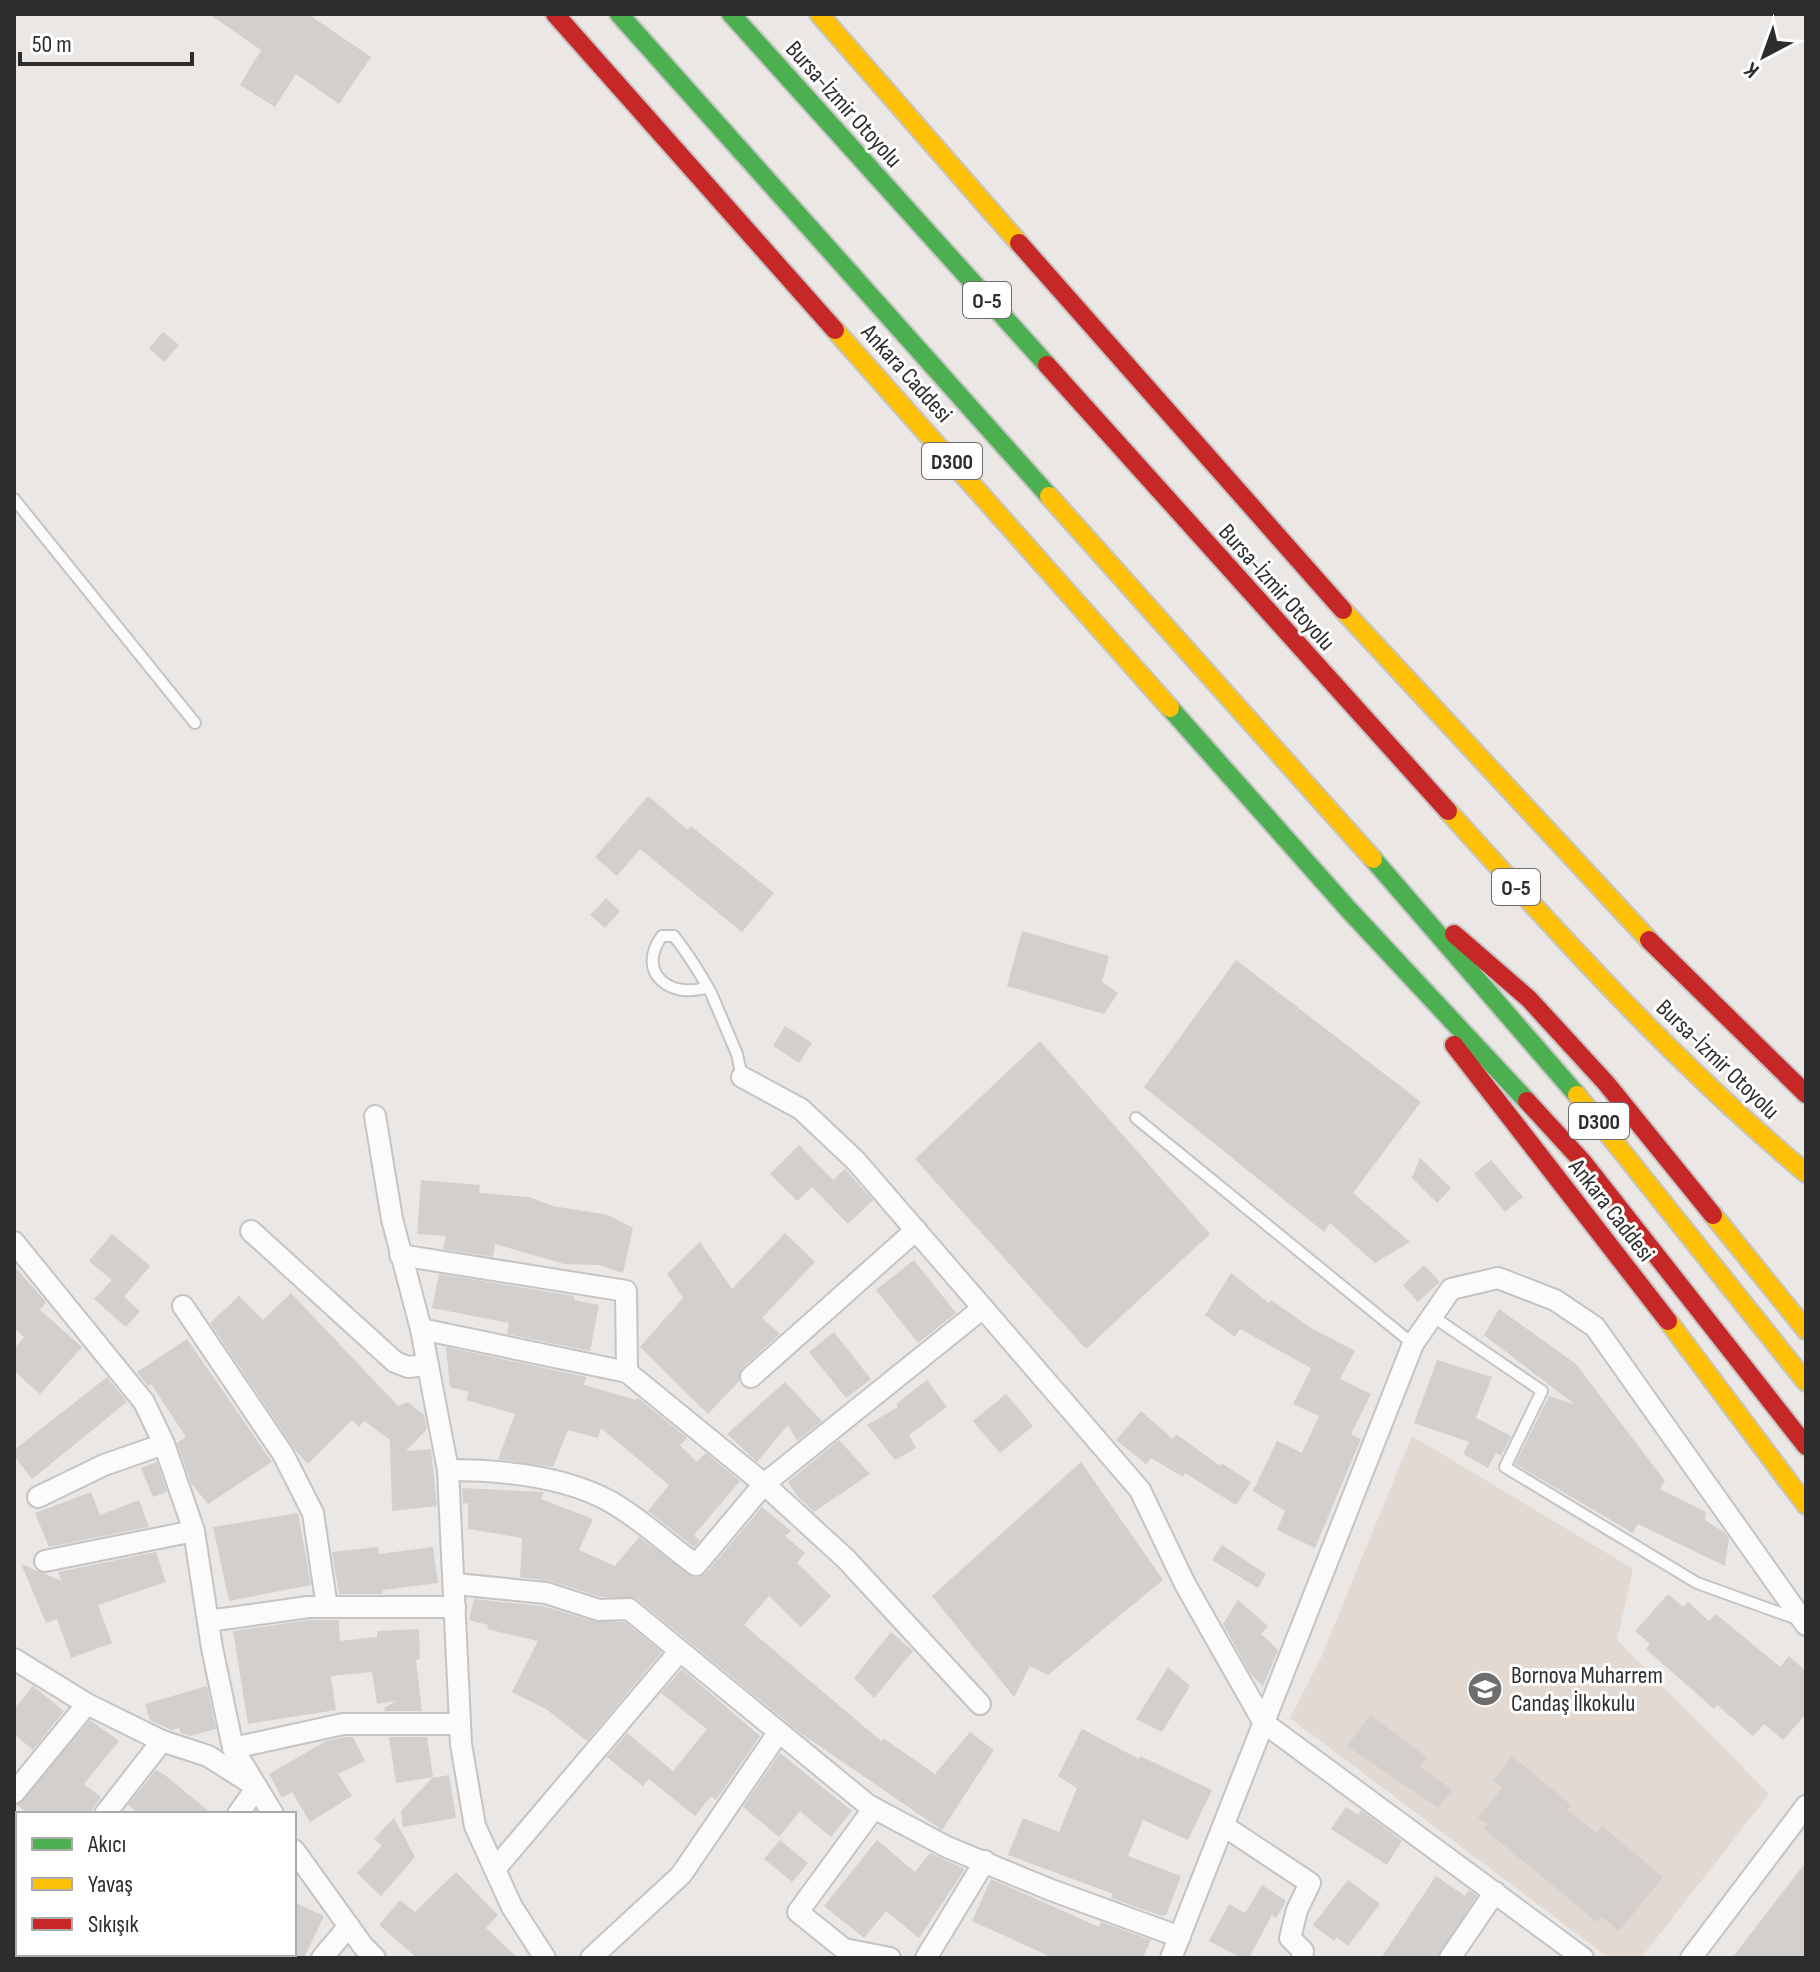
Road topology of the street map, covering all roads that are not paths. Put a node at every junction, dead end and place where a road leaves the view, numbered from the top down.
1 (555, 14) edge
2 (619, 14) edge
3 (731, 14) edge
4 (819, 14) edge
5 (14, 499) edge
6 (195, 723) dead end
7 (1386, 874) junction
8 (1348, 909) junction
9 (708, 987) junction
10 (742, 1077) joint
11 (1806, 1094) edge
12 (375, 1116) dead end
13 (1136, 1118) dead end
14 (1806, 1173) edge
15 (916, 1230) junction
16 (251, 1231) dead end
17 (14, 1242) edge
18 (400, 1255) junction
19 (183, 1306) dead end
20 (983, 1308) junction
21 (1432, 1316) junction
22 (421, 1329) junction
23 (1806, 1330) edge
24 (1413, 1344) junction
25 (428, 1365) junction
26 (627, 1372) junction
27 (751, 1377) dead end
28 (1804, 1379) edge
29 (164, 1444) junction
30 (1806, 1446) edge
31 (448, 1470) junction
32 (764, 1484) junction
33 (38, 1497) dead end
34 (1806, 1505) edge
35 (194, 1531) junction
36 (45, 1561) dead end
37 (456, 1584) junction
38 (327, 1607) junction
39 (455, 1607) junction
40 (208, 1621) junction
41 (1804, 1623) edge
42 (679, 1652) junction
43 (14, 1659) edge
44 (87, 1704) junction
45 (980, 1704) dead end
46 (1264, 1723) junction
47 (459, 1724) junction
48 (778, 1733) junction
49 (162, 1741) junction
50 (233, 1748) junction
51 (257, 1787) junction
52 (14, 1793) edge
53 (1806, 1806) edge
54 (874, 1808) junction
55 (107, 1812) edge
56 (239, 1812) edge
57 (272, 1812) edge
58 (1224, 1826) junction
59 (296, 1853) edge
60 (985, 1861) junction
61 (495, 1869) junction
62 (1495, 1892) junction
63 (349, 1926) junction
64 (1180, 1937) junction
65 (322, 1958) edge
66 (375, 1958) edge
67 (545, 1958) edge
68 (591, 1958) edge
69 (890, 1958) edge
70 (926, 1958) edge
71 (1171, 1958) edge
72 (1302, 1958) edge
73 (1450, 1958) edge
74 (1583, 1958) edge
75 (1691, 1958) edge

1 - 8 main road, Ankara Caddesi / D300
2 - 7 main road, Ankara Caddesi / D300
3 - 14 main road, Bursa-İzmir Otoyolu / O-5
4 - 11 main road, Bursa-İzmir Otoyolu / O-5
5 - 6 lane
7 - 23 main road, Ankara Caddesi
7 - 28 main road, Ankara Caddesi / D300
8 - 30 main road, Ankara Caddesi / D300
8 - 34 main road, Ankara Caddesi
9 - 9 lane
9 - 10 lane
10 - 15 street
12 - 18 street
13 - 24 lane
15 - 20 street
15 - 27 street
16 - 25 street
17 - 29 street
18 - 22 street
18 - 26 street
19 - 38 street
20 - 32 street
20 - 46 street
21 - 24 street
21 - 41 street
21 - 41 lane
22 - 25 street
22 - 26 street
24 - 46 street
25 - 31 street
26 - 32 street
29 - 33 street
29 - 35 street
31 - 32 street
31 - 37 street
32 - 45 street
35 - 36 street
35 - 40 street
37 - 39 street
37 - 42 street
38 - 39 street
38 - 40 street
39 - 47 street
40 - 50 street
42 - 48 street
42 - 61 street
43 - 44 street
44 - 49 street
44 - 52 street
46 - 58 street
46 - 62 street
47 - 50 street
47 - 61 street
48 - 54 street
48 - 68 street
49 - 51 street
49 - 55 street
50 - 51 street
51 - 56 street
51 - 57 street
53 - 75 street
54 - 60 street
54 - 69 street
58 - 64 street
58 - 72 street
59 - 63 street
60 - 64 street
60 - 70 street
61 - 67 street
62 - 73 street
62 - 74 street
63 - 65 street
63 - 66 street
64 - 71 street

